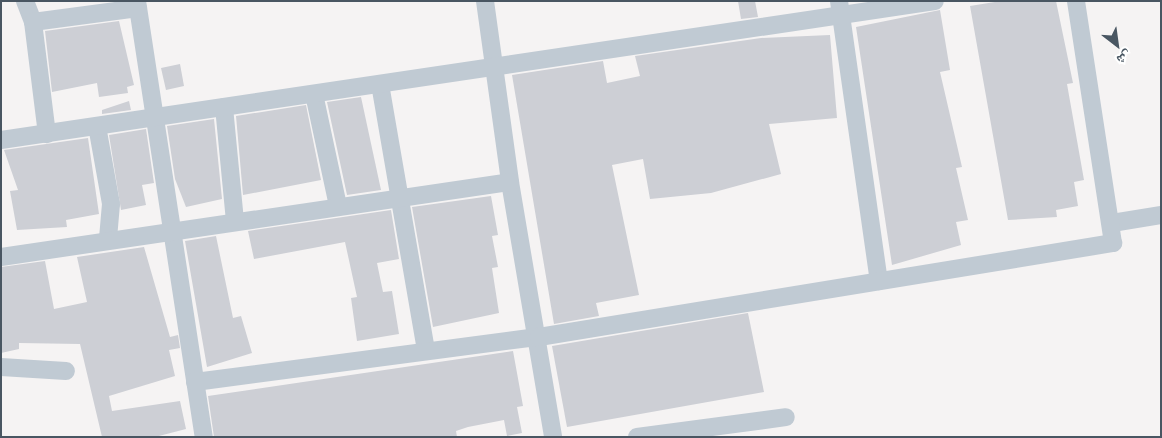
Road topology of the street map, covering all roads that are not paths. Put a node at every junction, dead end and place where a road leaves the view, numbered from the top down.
1 (25, 1) edge
2 (485, 1) edge
3 (935, 1) edge
4 (1076, 1) edge
5 (138, 4) edge
6 (840, 8) edge
7 (33, 22) junction
8 (493, 67) junction
9 (380, 84) junction
10 (314, 94) junction
11 (224, 107) junction
12 (153, 118) junction
13 (98, 126) junction
14 (47, 134) junction
15 (1, 140) edge
16 (510, 182) junction
17 (397, 197) junction
18 (338, 206) junction
19 (1161, 214) edge
20 (235, 221) junction
21 (1112, 223) junction
22 (170, 230) junction
23 (108, 238) junction
24 (1, 257) edge
25 (879, 281) junction
26 (539, 337) junction
27 (426, 351) junction
28 (1, 367) edge
29 (66, 371) dead end
30 (195, 382) junction
31 (786, 417) dead end
32 (204, 437) edge
33 (554, 437) edge
34 (637, 437) edge

1 - 7 street
2 - 8 street
3 - 6 street
4 - 21 street
5 - 7 street
5 - 12 street
6 - 8 street
6 - 25 street
7 - 14 street
8 - 9 street
8 - 16 street
9 - 10 street
9 - 17 street
10 - 11 street
10 - 18 street
11 - 12 street
11 - 20 street
12 - 13 street
12 - 22 street
13 - 14 street
13 - 23 street
14 - 15 street
16 - 17 street
16 - 26 street
17 - 18 street
17 - 27 street
18 - 20 street
19 - 21 street
20 - 22 street
21 - 25 street
22 - 23 street
22 - 30 street
23 - 24 street
25 - 26 street
26 - 27 street
26 - 33 street
27 - 30 street
28 - 29 street
30 - 32 street
31 - 34 street

